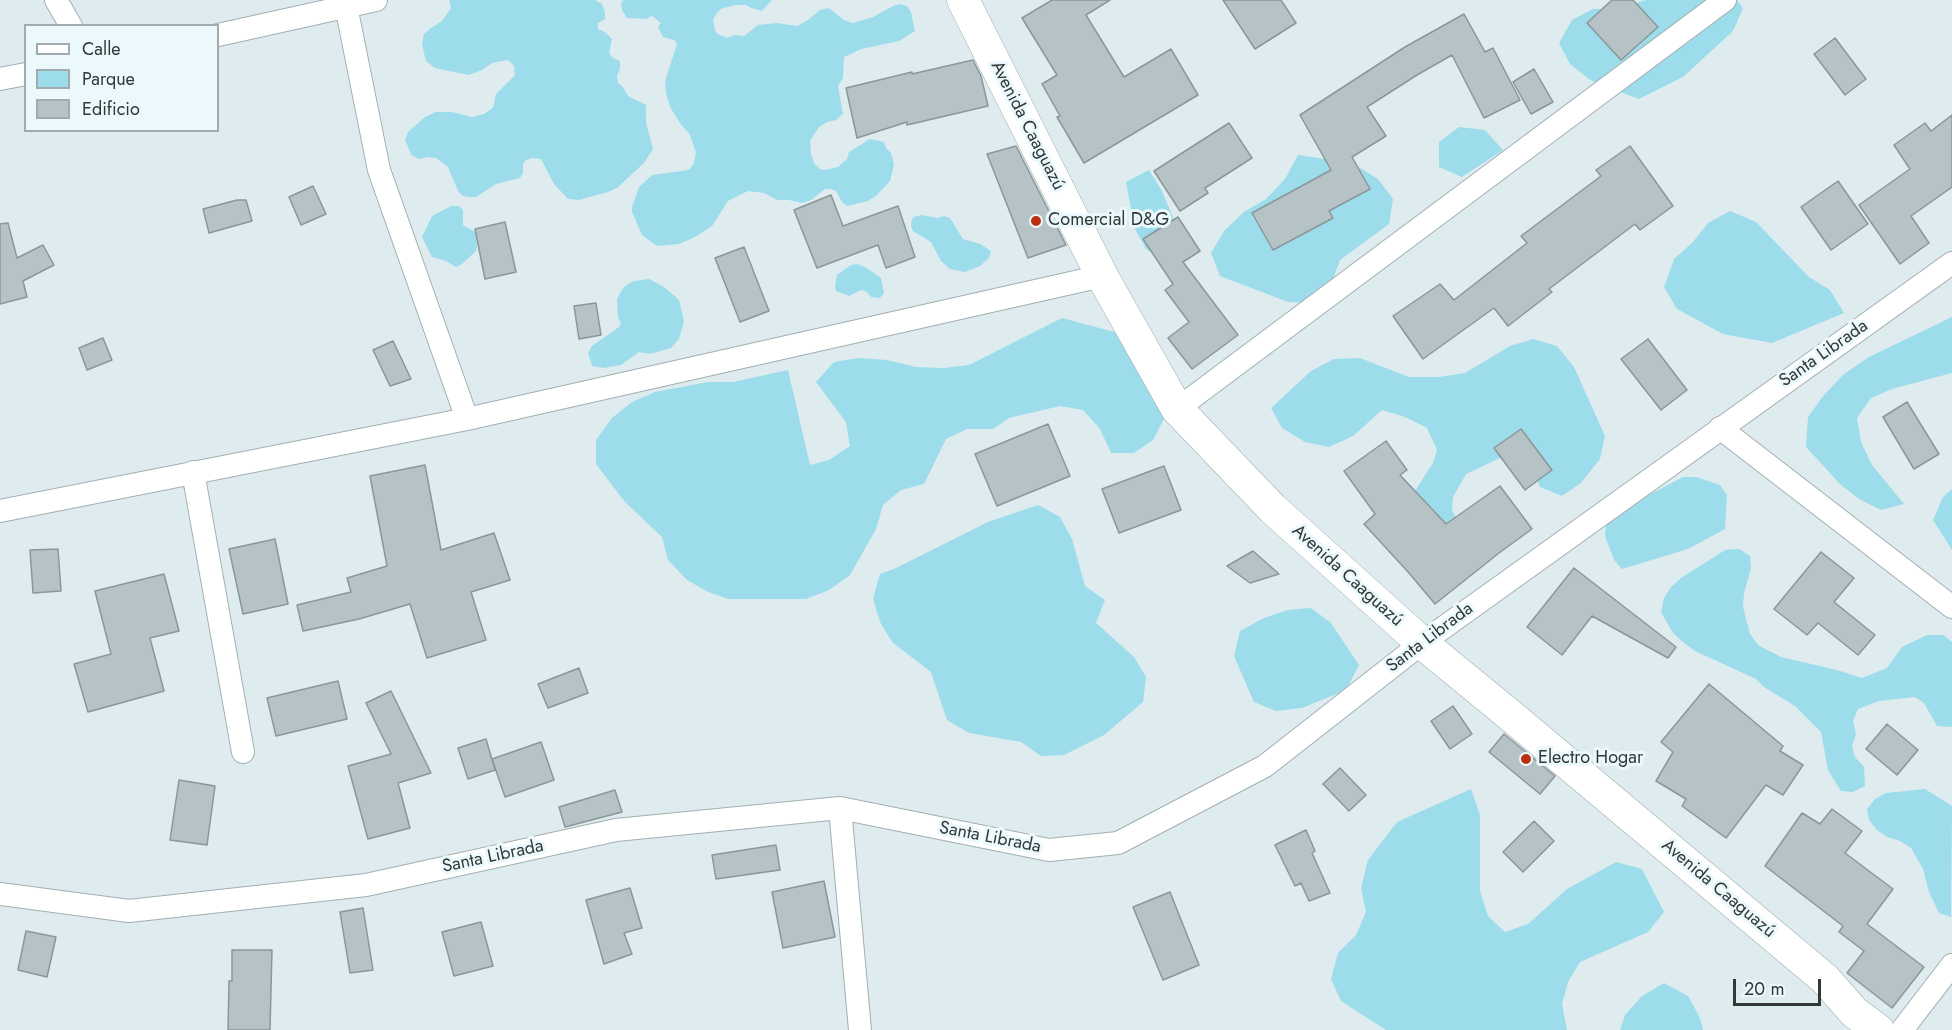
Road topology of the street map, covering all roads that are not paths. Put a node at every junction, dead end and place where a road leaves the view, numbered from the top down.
1 (56, 0) edge
2 (376, 0) edge
3 (1725, 0) edge
4 (968, 2) edge
5 (346, 6) junction
6 (70, 24) edge
7 (219, 35) edge
8 (24, 74) edge
9 (0, 79) edge
10 (1952, 263) edge
11 (1102, 276) junction
12 (1177, 409) junction
13 (467, 419) junction
14 (1720, 428) junction
15 (193, 472) junction
16 (0, 511) edge
17 (1952, 607) edge
18 (1422, 643) junction
19 (243, 752) dead end
20 (840, 808) junction
21 (0, 894) edge
22 (1952, 964) edge
23 (1858, 1024) edge
24 (860, 1030) edge
25 (1902, 1030) edge

1 - 6 street
2 - 5 street
3 - 12 street
4 - 11 street, Avenida Caaguazú
5 - 7 street
5 - 13 street
8 - 9 street
10 - 14 street, Santa Librada
11 - 12 street, Avenida Caaguazú
11 - 13 street
12 - 18 street, Avenida Caaguazú
13 - 15 street
14 - 17 street
14 - 18 street, Santa Librada
15 - 16 street
15 - 19 street
18 - 20 street, Santa Librada
18 - 23 street, Avenida Caaguazú
20 - 21 street, Santa Librada
20 - 24 street
22 - 25 street

